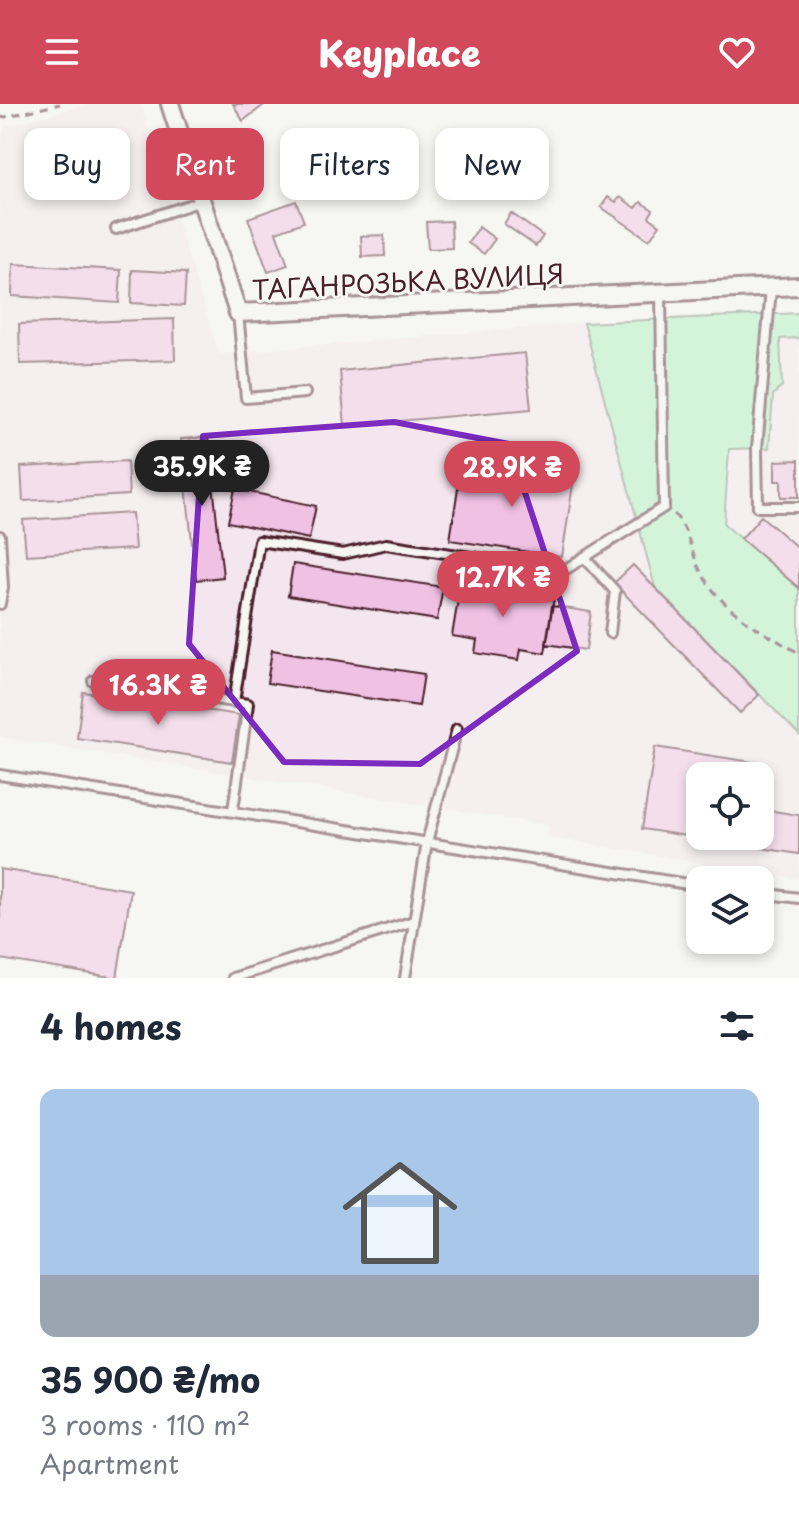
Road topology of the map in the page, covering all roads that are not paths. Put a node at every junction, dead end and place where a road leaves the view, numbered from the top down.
1 (170, 104) edge
2 (201, 201) junction
3 (116, 229) dead end
4 (799, 286) edge
5 (771, 288) junction
6 (661, 293) junction
7 (238, 313) junction
8 (305, 393) dead end
9 (799, 507) edge
10 (0, 536) edge
11 (584, 557) junction
12 (0, 604) edge
13 (610, 633) dead end
14 (93, 681) dead end
15 (234, 702) junction
16 (457, 729) dead end
17 (0, 775) edge
18 (233, 810) junction
19 (427, 842) junction
20 (686, 884) edge
21 (774, 895) edge
22 (799, 898) edge
23 (414, 921) junction
24 (233, 978) edge
25 (405, 978) edge

1 - 2 street, ТАГАНРОЗЬКА ВУЛИЦЯ
2 - 3 lane
2 - 7 street, ТАГАНРОЗЬКА ВУЛИЦЯ
4 - 5 street, ТАГАНРОЗЬКА ВУЛИЦЯ
5 - 6 street, ТАГАНРОЗЬКА ВУЛИЦЯ
5 - 9 lane
6 - 7 street, ТАГАНРОЗЬКА ВУЛИЦЯ
6 - 11 lane
7 - 8 lane
10 - 12 lane
11 - 13 lane
11 - 15 lane
14 - 15 lane
15 - 18 lane
16 - 19 lane
17 - 18 lane
18 - 19 lane
19 - 20 lane
19 - 23 lane
21 - 22 lane
23 - 24 lane
23 - 25 lane

